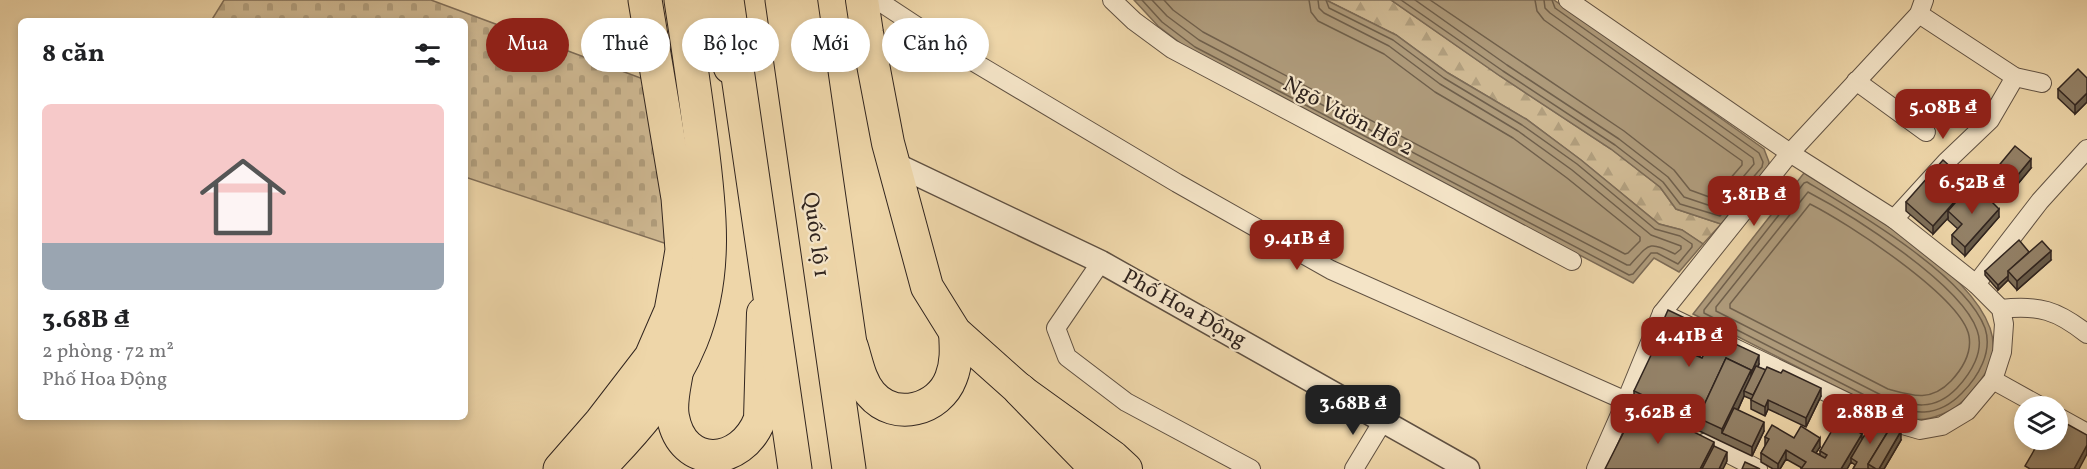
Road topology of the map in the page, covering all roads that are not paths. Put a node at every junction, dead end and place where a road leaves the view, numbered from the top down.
1 (645, 0) edge
2 (1112, 0) edge
3 (1568, 0) edge
4 (789, 1) edge
5 (876, 3) edge
6 (710, 5) edge
7 (1922, 7) edge
8 (2015, 78) junction
9 (1856, 81) junction
10 (2042, 83) dead end
11 (1926, 132) dead end
12 (2087, 149) edge
13 (1790, 153) junction
14 (893, 163) junction
15 (1894, 219) junction
16 (764, 258) junction
17 (1572, 261) dead end
18 (1101, 262) junction
19 (1976, 284) junction
20 (2001, 309) junction
21 (1662, 313) junction
22 (955, 332) junction
23 (2087, 334) edge
24 (852, 346) junction
25 (677, 371) junction
26 (1993, 380) junction
27 (1020, 390) junction
28 (2022, 396) edge
29 (1626, 401) junction
30 (1383, 421) junction
31 (2068, 423) edge
32 (2087, 433) edge
33 (848, 463) edge
34 (560, 469) edge
35 (598, 469) edge
36 (772, 469) edge
37 (795, 469) edge
38 (1097, 469) edge
39 (1126, 469) edge
40 (1251, 469) edge
41 (1354, 469) edge
42 (1468, 469) edge
43 (1596, 469) edge
44 (1758, 469) edge

1 - 34 highway
2 - 17 street, Ngõ Vườn Hồ 2
3 - 13 street
4 - 24 main road
4 - 33 highway, Quốc lộ 1
5 - 14 highway
5 - 29 street
6 - 16 highway
6 - 25 highway
7 - 8 street
7 - 9 street
8 - 10 street
8 - 15 street
9 - 11 street
9 - 13 street
12 - 19 street
13 - 15 street
13 - 21 street
14 - 18 street, Phố Hoa Động
14 - 22 highway
15 - 19 street
16 - 25 highway
16 - 36 highway
16 - 37 highway
18 - 30 street, Phố Hoa Động
18 - 40 street
19 - 20 street
20 - 23 street
20 - 26 street
21 - 26 street
21 - 29 street
22 - 24 highway
22 - 27 highway
24 - 33 main road
25 - 35 highway
26 - 28 street
27 - 38 highway
27 - 39 highway
29 - 43 street
29 - 44 street
30 - 41 street
30 - 42 street, Phố Hoa Động
31 - 32 street

